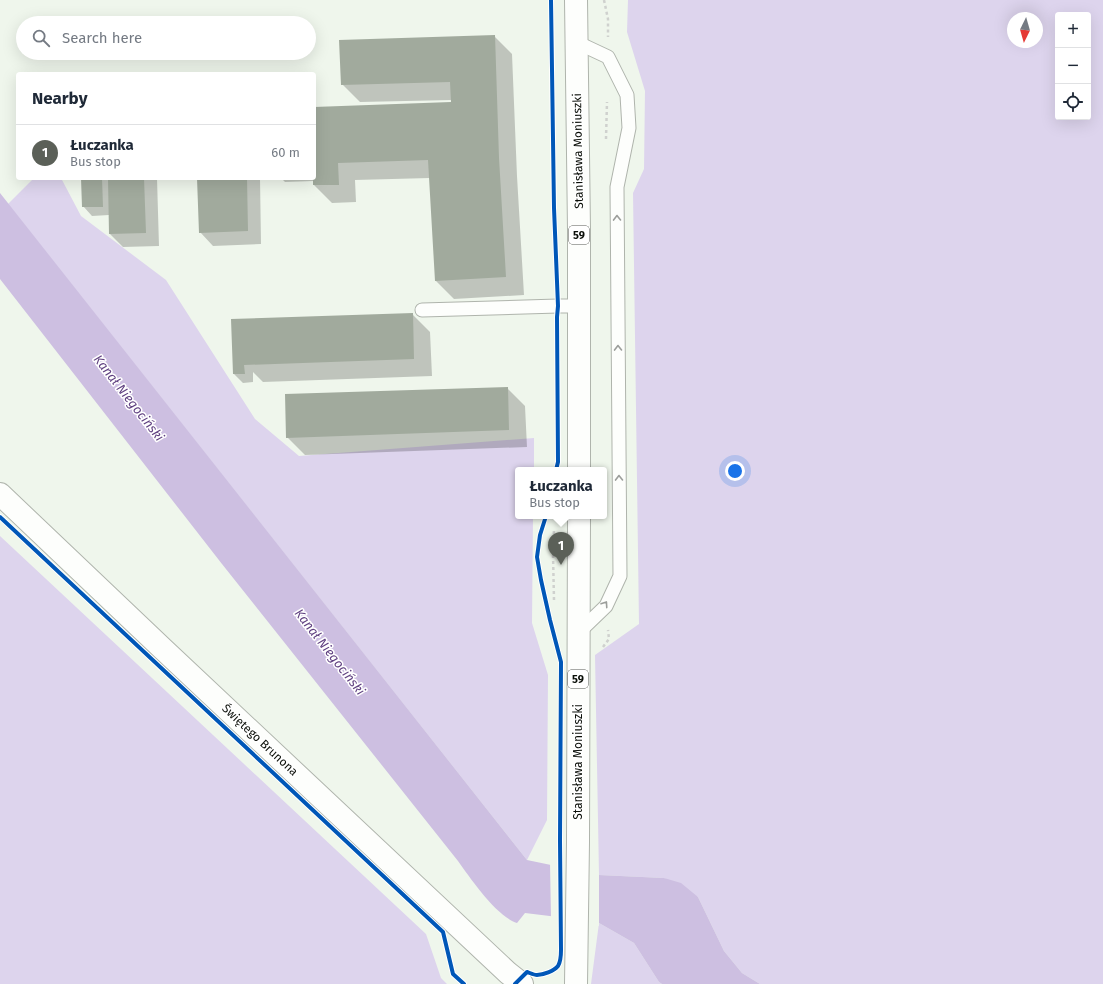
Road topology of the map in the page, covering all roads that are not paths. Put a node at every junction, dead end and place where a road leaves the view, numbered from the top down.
1 (576, 0) edge
2 (576, 42) junction
3 (579, 306) junction
4 (422, 310) dead end
5 (579, 467) edge
6 (0, 494) edge
7 (579, 519) edge
8 (579, 632) junction
9 (576, 973) edge
10 (522, 984) edge

1 - 2 main road, Stanisława Moniuszki / 59
2 - 3 main road, Stanisława Moniuszki / 59
8 -> 2 lane
3 - 4 lane
3 - 5 main road, Stanisława Moniuszki / 59
6 - 10 main road, Świętego Brunona
7 - 8 main road, Stanisława Moniuszki / 59
8 - 9 main road, Stanisława Moniuszki / 59

